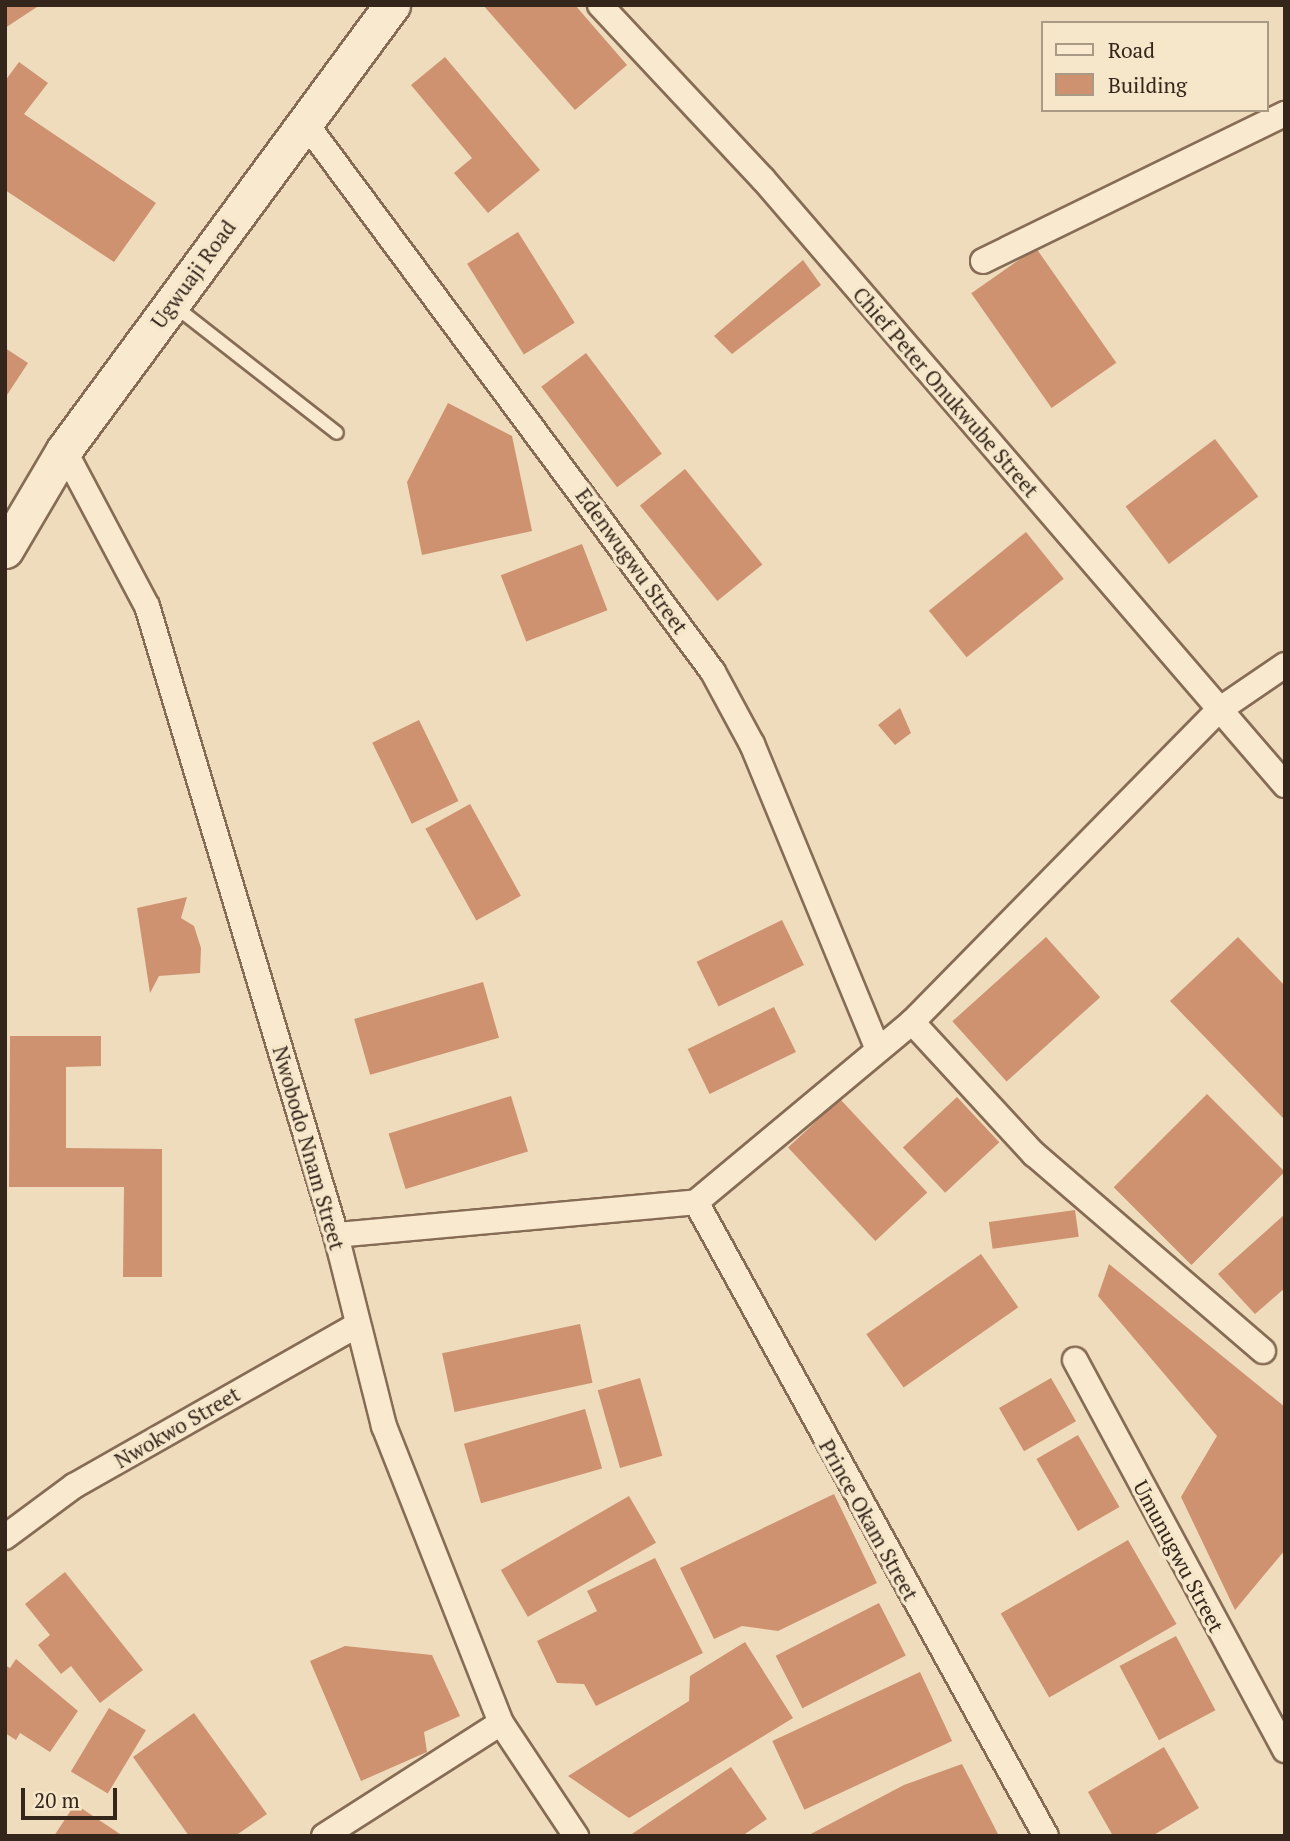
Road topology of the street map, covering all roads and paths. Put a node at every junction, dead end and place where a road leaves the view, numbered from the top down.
1 (392, 5) edge
2 (600, 5) edge
3 (1285, 114) edge
4 (304, 121) junction
5 (983, 261) dead end
6 (172, 304) junction
7 (337, 433) dead end
8 (64, 450) junction
9 (5, 550) edge
10 (1285, 665) edge
11 (1219, 710) junction
12 (1285, 785) edge
13 (912, 1022) junction
14 (877, 1048) junction
15 (696, 1202) junction
16 (336, 1235) junction
17 (356, 1326) junction
18 (1264, 1351) dead end
19 (1076, 1360) dead end
20 (5, 1537) edge
21 (501, 1723) junction
22 (1285, 1749) edge
23 (324, 1836) edge
24 (576, 1836) edge
25 (1046, 1836) edge

1 - 4 main road, Ugwuaji Road
2 - 11 street, Chief Peter Onukwube Street
3 - 5 street
4 - 6 main road, Ugwuaji Road
4 - 14 street, Edenwugwu Street
6 - 7 lane
6 - 8 main road, Ugwuaji Road
8 - 9 main road, Ugwuaji Road
8 - 16 street, Nwobodo Nnam Street
10 - 11 street
11 - 12 street, Chief Peter Onukwube Street
11 - 13 street
13 - 14 street
13 - 18 street
14 - 15 street
15 - 16 street
15 - 25 street, Prince Okam Street
16 - 17 street, Nwobodo Nnam Street
17 - 20 street, Nwokwo Street
17 - 21 street, Nwobodo Nnam Street
19 - 22 street, Umunugwu Street
21 - 23 street
21 - 24 street, Nwobodo Nnam Street

